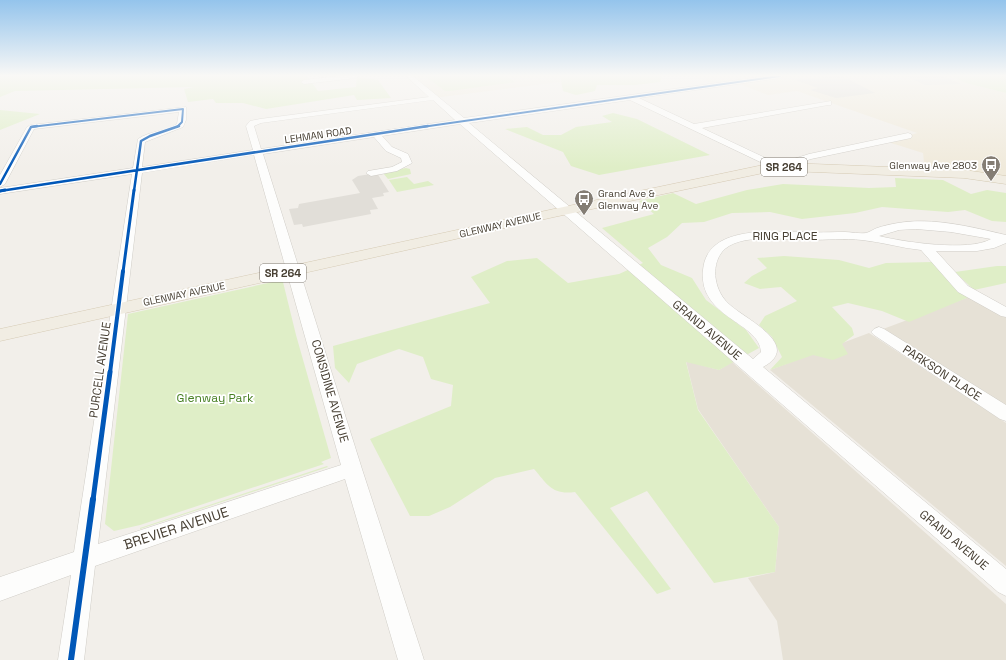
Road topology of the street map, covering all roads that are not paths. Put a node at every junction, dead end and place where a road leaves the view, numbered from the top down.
1 (370, 107) edge
2 (444, 107) edge
3 (561, 107) edge
4 (651, 107) edge
5 (807, 107) edge
6 (461, 121) junction
7 (693, 127) junction
8 (377, 135) junction
9 (908, 136) dead end
10 (258, 152) junction
11 (777, 167) junction
12 (136, 170) junction
13 (370, 173) dead end
14 (1006, 180) edge
15 (0, 184) edge
16 (0, 191) edge
17 (566, 210) junction
18 (867, 237) junction
19 (1004, 238) edge
20 (925, 247) junction
21 (293, 271) junction
22 (119, 308) junction
23 (1006, 313) edge
24 (879, 332) dead end
25 (0, 335) edge
26 (749, 366) junction
27 (1006, 414) edge
28 (352, 470) junction
29 (85, 559) junction
30 (1006, 584) edge
31 (0, 589) edge
32 (71, 660) edge
33 (411, 660) edge

1 - 10 street, CONSIDINE AVENUE
2 - 6 street, GRAND AVENUE
3 - 6 street, LEHMAN ROAD
4 - 7 street
5 - 7 street
6 - 8 street, LEHMAN ROAD
6 - 17 street, GRAND AVENUE
7 - 11 street
8 - 10 street, LEHMAN ROAD
8 - 13 street
9 - 11 street
10 - 12 street, LEHMAN ROAD
10 - 21 street, CONSIDINE AVENUE
11 - 14 main road, GLENWAY AVENUE / SR 264
11 - 17 main road, GLENWAY AVENUE / SR 264
12 - 15 street, PURCELL AVENUE
12 - 16 street, LEHMAN ROAD
12 - 22 street, PURCELL AVENUE
17 - 21 main road, GLENWAY AVENUE / SR 264
17 - 26 street, GRAND AVENUE
18 - 19 street, RING PLACE
18 - 20 street, RING PLACE
18 - 26 street, RING PLACE
19 - 20 street, RING PLACE
20 - 23 street
21 - 22 main road, GLENWAY AVENUE / SR 264
21 - 28 street, CONSIDINE AVENUE
22 - 25 main road, GLENWAY AVENUE / SR 264
22 - 29 street, PURCELL AVENUE
24 - 27 street, PARKSON PLACE
26 - 30 street, GRAND AVENUE
28 - 29 street, BREVIER AVENUE
28 - 33 street, CONSIDINE AVENUE
29 - 31 street, BREVIER AVENUE
29 - 32 street, PURCELL AVENUE

